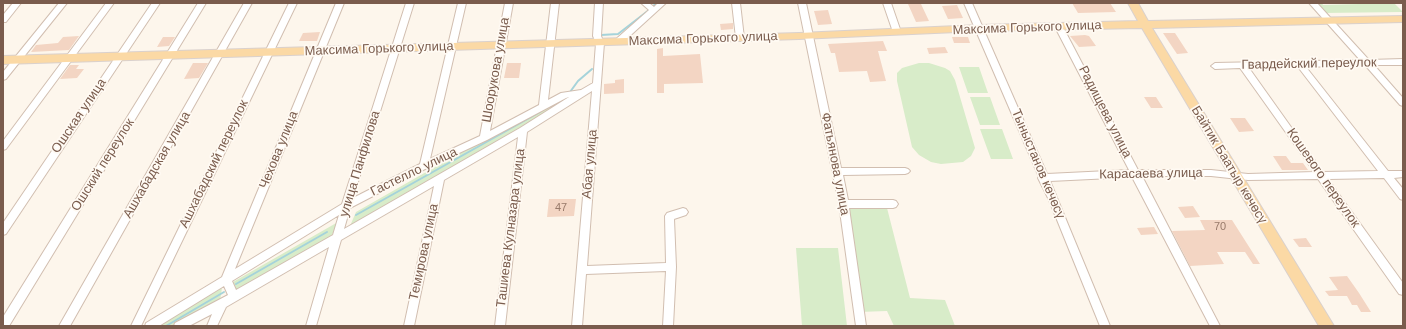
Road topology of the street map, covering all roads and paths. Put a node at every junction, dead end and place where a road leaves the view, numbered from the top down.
1 (17, 3) edge
2 (63, 3) edge
3 (110, 3) edge
4 (156, 3) edge
5 (202, 3) edge
6 (248, 3) edge
7 (293, 3) edge
8 (340, 3) edge
9 (410, 3) edge
10 (462, 3) edge
11 (508, 3) edge
12 (555, 3) edge
13 (599, 3) edge
14 (645, 3) edge
15 (662, 3) edge
16 (736, 3) edge
17 (802, 3) edge
18 (887, 3) edge
19 (968, 3) edge
20 (1134, 3) edge
21 (1313, 3) edge
22 (653, 10) junction
23 (1403, 19) edge
24 (3, 20) edge
25 (1329, 21) junction
26 (1145, 25) junction
27 (1059, 27) junction
28 (980, 28) junction
29 (897, 32) junction
30 (808, 36) junction
31 (740, 38) junction
32 (600, 42) junction
33 (618, 42) junction
34 (550, 44) junction
35 (500, 46) junction
36 (451, 47) junction
37 (396, 49) junction
38 (319, 51) junction
39 (268, 52) junction
40 (220, 54) junction
41 (171, 55) junction
42 (119, 57) junction
43 (68, 58) junction
44 (3, 60) edge
45 (17, 60) junction
46 (1403, 62) edge
47 (1367, 63) junction
48 (1300, 64) junction
49 (1215, 66) dead end
50 (1243, 66) junction
51 (3, 77) edge
52 (597, 84) junction
53 (582, 93) junction
54 (1403, 102) edge
55 (543, 107) junction
56 (523, 130) junction
57 (484, 138) junction
58 (3, 147) edge
59 (424, 166) junction
60 (905, 171) dead end
61 (837, 172) junction
62 (1137, 174) junction
63 (1386, 174) junction
64 (1403, 174) edge
65 (1236, 176) junction
66 (1321, 176) junction
67 (440, 178) junction
68 (1043, 178) junction
69 (1403, 196) edge
70 (844, 204) junction
71 (893, 204) dead end
72 (346, 206) junction
73 (683, 212) dead end
74 (3, 230) edge
75 (338, 237) junction
76 (671, 267) junction
77 (581, 270) junction
78 (226, 279) junction
79 (1403, 291) edge
80 (234, 297) junction
81 (222, 304) junction
82 (4, 326) edge
83 (64, 326) edge
84 (136, 326) edge
85 (150, 326) edge
86 (179, 326) edge
87 (212, 326) edge
88 (311, 326) edge
89 (409, 326) edge
90 (500, 326) edge
91 (577, 326) edge
92 (668, 326) edge
93 (861, 326) edge
94 (1105, 326) edge
95 (1215, 326) edge
96 (1327, 326) edge

1 - 24 street
2 - 45 street
3 - 43 street
4 - 42 street, Ошская улица
5 - 41 street, Ошский переулок
6 - 40 street, Ашхабадская улица
7 - 39 street, Ашхабадский переулок
8 - 38 street, Чехова улица
9 - 37 street, улица Панфилова
10 - 36 street
11 - 35 street, Шоорукова улица
12 - 34 street
13 - 32 street, Абая улица
14 - 22 street
15 - 22 street
16 - 31 street
17 - 30 street, Фатьянова улица
18 - 29 street
19 - 28 street, Тыныстанов көчөсү
20 - 26 main road, Байтик Баатыр көчөсү
21 - 25 street
22 - 33 street
23 - 25 main road, Максима Горького улица
25 - 26 main road, Максима Горького улица
25 - 47 street
26 - 27 main road, Максима Горького улица
26 - 65 main road, Байтик Баатыр көчөсү
27 - 28 main road, Максима Горького улица
27 - 62 street, Радищева улица
28 - 29 main road, Максима Горького улица
28 - 68 street, Тыныстанов көчөсү
29 - 30 main road, Максима Горького улица
30 - 31 main road, Максима Горького улица
30 - 61 street, Фатьянова улица
31 - 33 main road, Максима Горького улица
32 - 33 main road, Максима Горького улица
32 - 34 main road, Максима Горького улица
32 - 52 street, Абая улица
34 - 35 main road, Максима Горького улица
34 - 55 street
35 - 36 main road, Максима Горького улица
35 - 57 street, Шоорукова улица
36 - 37 main road, Максима Горького улица
36 - 59 street
37 - 38 main road, Максима Горького улица
37 - 72 street, улица Панфилова
38 - 39 main road, Максима Горького улица
38 - 78 street, Чехова улица
39 - 40 main road, Максима Горького улица
39 - 84 street, Ашхабадский переулок
40 - 41 main road, Максима Горького улица
40 - 83 street, Ашхабадская улица
41 - 42 main road, Максима Горького улица
41 - 82 street, Ошский переулок
42 - 43 main road, Максима Горького улица
42 - 74 street, Ошская улица
43 - 45 main road, Максима Горького улица
43 - 58 street
44 - 45 main road, Максима Горького улица
45 - 51 street
46 - 47 street, Гвардейский переулок
47 - 48 street, Гвардейский переулок
47 - 54 street
48 - 50 street, Гвардейский переулок
48 - 63 street
49 - 50 street, Гвардейский переулок
50 - 66 street, Кошевого переулок
52 - 53 street, Гастелло улица
52 - 77 street, Абая улица
53 - 55 street, Гастелло улица
53 - 56 street, Гастелло улица
55 - 57 street, Гастелло улица
56 - 67 street, Гастелло улица
56 - 90 street, Ташиева Кулназара улица
57 - 59 street, Гастелло улица
59 - 72 street, Гастелло улица
60 - 61 street
61 - 70 street, Фатьянова улица
62 - 65 street, Карасаева улица
62 - 68 street, Карасаева улица
62 - 95 street, Радищева улица
63 - 64 street, Карасаева улица
63 - 66 street, Карасаева улица
63 - 69 street
65 - 66 street, Карасаева улица
65 - 96 main road, Байтик Баатыр көчөсү
66 - 79 street, Кошевого переулок
67 - 75 street, Гастелло улица
67 - 89 street, Темирова улица
68 - 94 street, Тыныстанов көчөсү
70 - 71 street
70 - 93 street, Фатьянова улица
72 - 75 street, улица Панфилова
72 - 78 street, Гастелло улица
73 - 76 street
75 - 80 street, Гастелло улица
75 - 88 street, улица Панфилова
76 - 77 street
76 - 92 street
77 - 91 street, Абая улица
78 - 80 street
78 - 85 street, Гастелло улица
80 - 81 street, Гастелло улица
81 - 86 street, Гастелло улица
81 - 87 street

